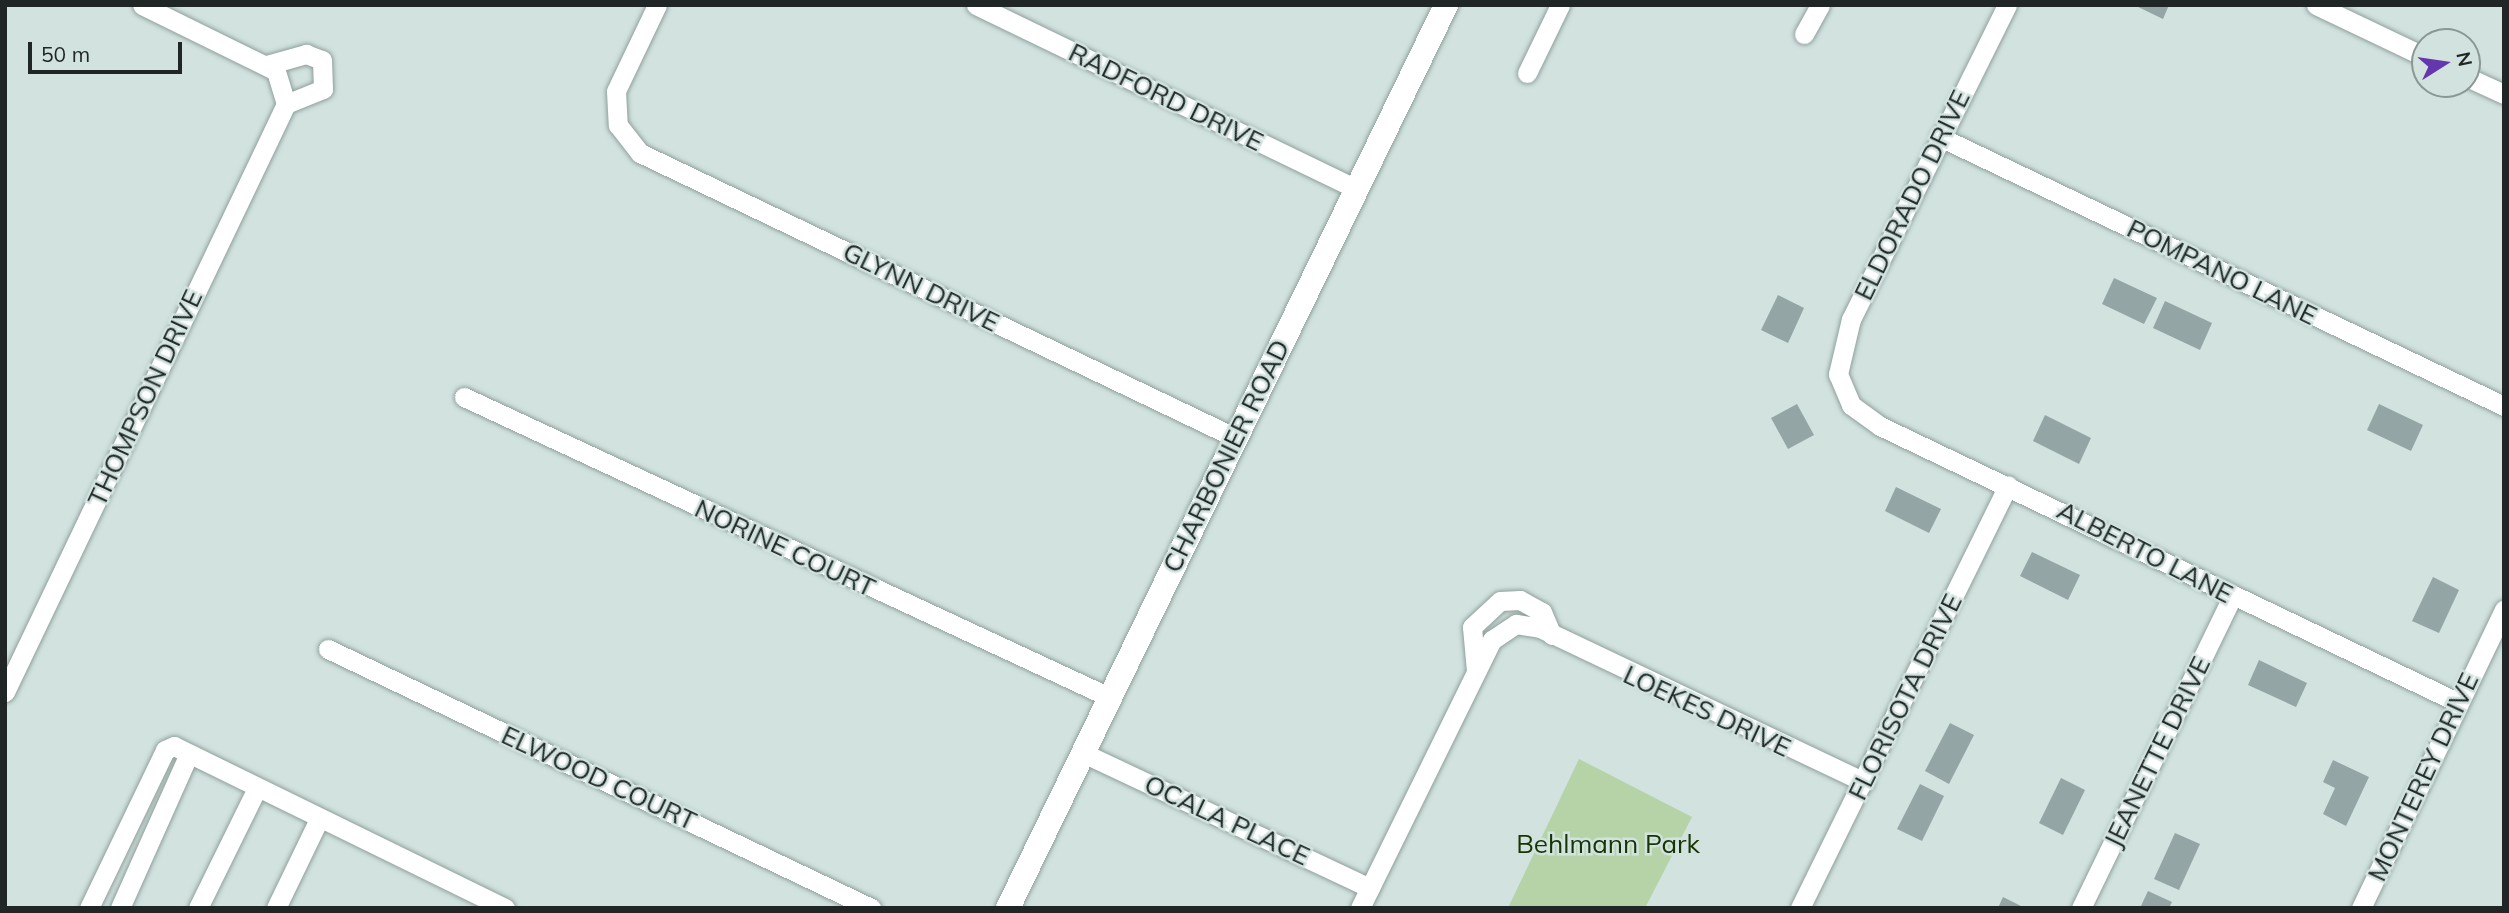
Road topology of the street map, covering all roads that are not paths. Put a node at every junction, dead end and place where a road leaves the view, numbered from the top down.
1 (142, 5) edge
2 (657, 5) edge
3 (976, 5) edge
4 (1446, 5) edge
5 (1560, 5) edge
6 (1820, 5) edge
7 (2007, 5) edge
8 (2316, 5) edge
9 (1804, 34) dead end
10 (2411, 50) edge
11 (267, 65) junction
12 (1527, 73) dead end
13 (2481, 83) edge
14 (2504, 94) edge
15 (286, 104) junction
16 (1940, 137) junction
17 (1357, 189) junction
18 (1843, 390) joint
19 (464, 397) dead end
20 (2504, 406) edge
21 (1234, 437) junction
22 (2008, 485) junction
23 (2233, 595) junction
24 (2504, 610) edge
25 (328, 649) dead end
26 (5, 692) edge
27 (1107, 696) junction
28 (2457, 702) junction
29 (1083, 753) junction
30 (190, 754) junction
31 (1864, 782) junction
32 (257, 788) junction
33 (319, 819) junction
34 (108, 869) junction
35 (131, 882) junction
36 (1370, 888) junction
37 (89, 908) edge
38 (120, 908) edge
39 (198, 908) edge
40 (276, 908) edge
41 (505, 908) edge
42 (871, 908) edge
43 (1008, 908) edge
44 (1360, 908) edge
45 (1800, 908) edge
46 (2081, 908) edge
47 (2361, 908) edge

1 - 11 street
2 - 21 street, GLYNN DRIVE
3 - 17 street, RADFORD DRIVE
4 - 17 main road, CHARBONIER ROAD
5 - 12 street
6 - 9 street
7 - 16 street, ELDORADO DRIVE
8 - 10 street
11 - 15 street
11 - 15 street
13 - 14 street
15 - 26 street, THOMPSON DRIVE
16 - 18 street, ELDORADO DRIVE
16 - 20 street, POMPANO LANE
17 - 21 main road, CHARBONIER ROAD
18 - 22 street, ALBERTO LANE
19 - 27 street, NORINE COURT
21 - 27 main road, CHARBONIER ROAD
22 - 23 street, ALBERTO LANE
22 - 31 street, FLORISOTA DRIVE
23 - 28 street, ALBERTO LANE
23 - 46 street, JEANETTE DRIVE
24 - 28 street, MONTEREY DRIVE
25 - 42 street, ELWOOD COURT
27 - 29 main road, CHARBONIER ROAD
28 - 47 street, MONTEREY DRIVE
29 - 36 street, OCALA PLACE
29 - 43 main road, CHARBONIER ROAD
30 - 32 street
30 - 34 street
30 - 35 street
31 - 36 street, LOEKES DRIVE
31 - 45 street, FLORISOTA DRIVE
32 - 33 street
32 - 39 street
33 - 40 street
33 - 41 street
34 - 35 street
34 - 37 street
35 - 38 street
36 - 44 street, LOEKES DRIVE

